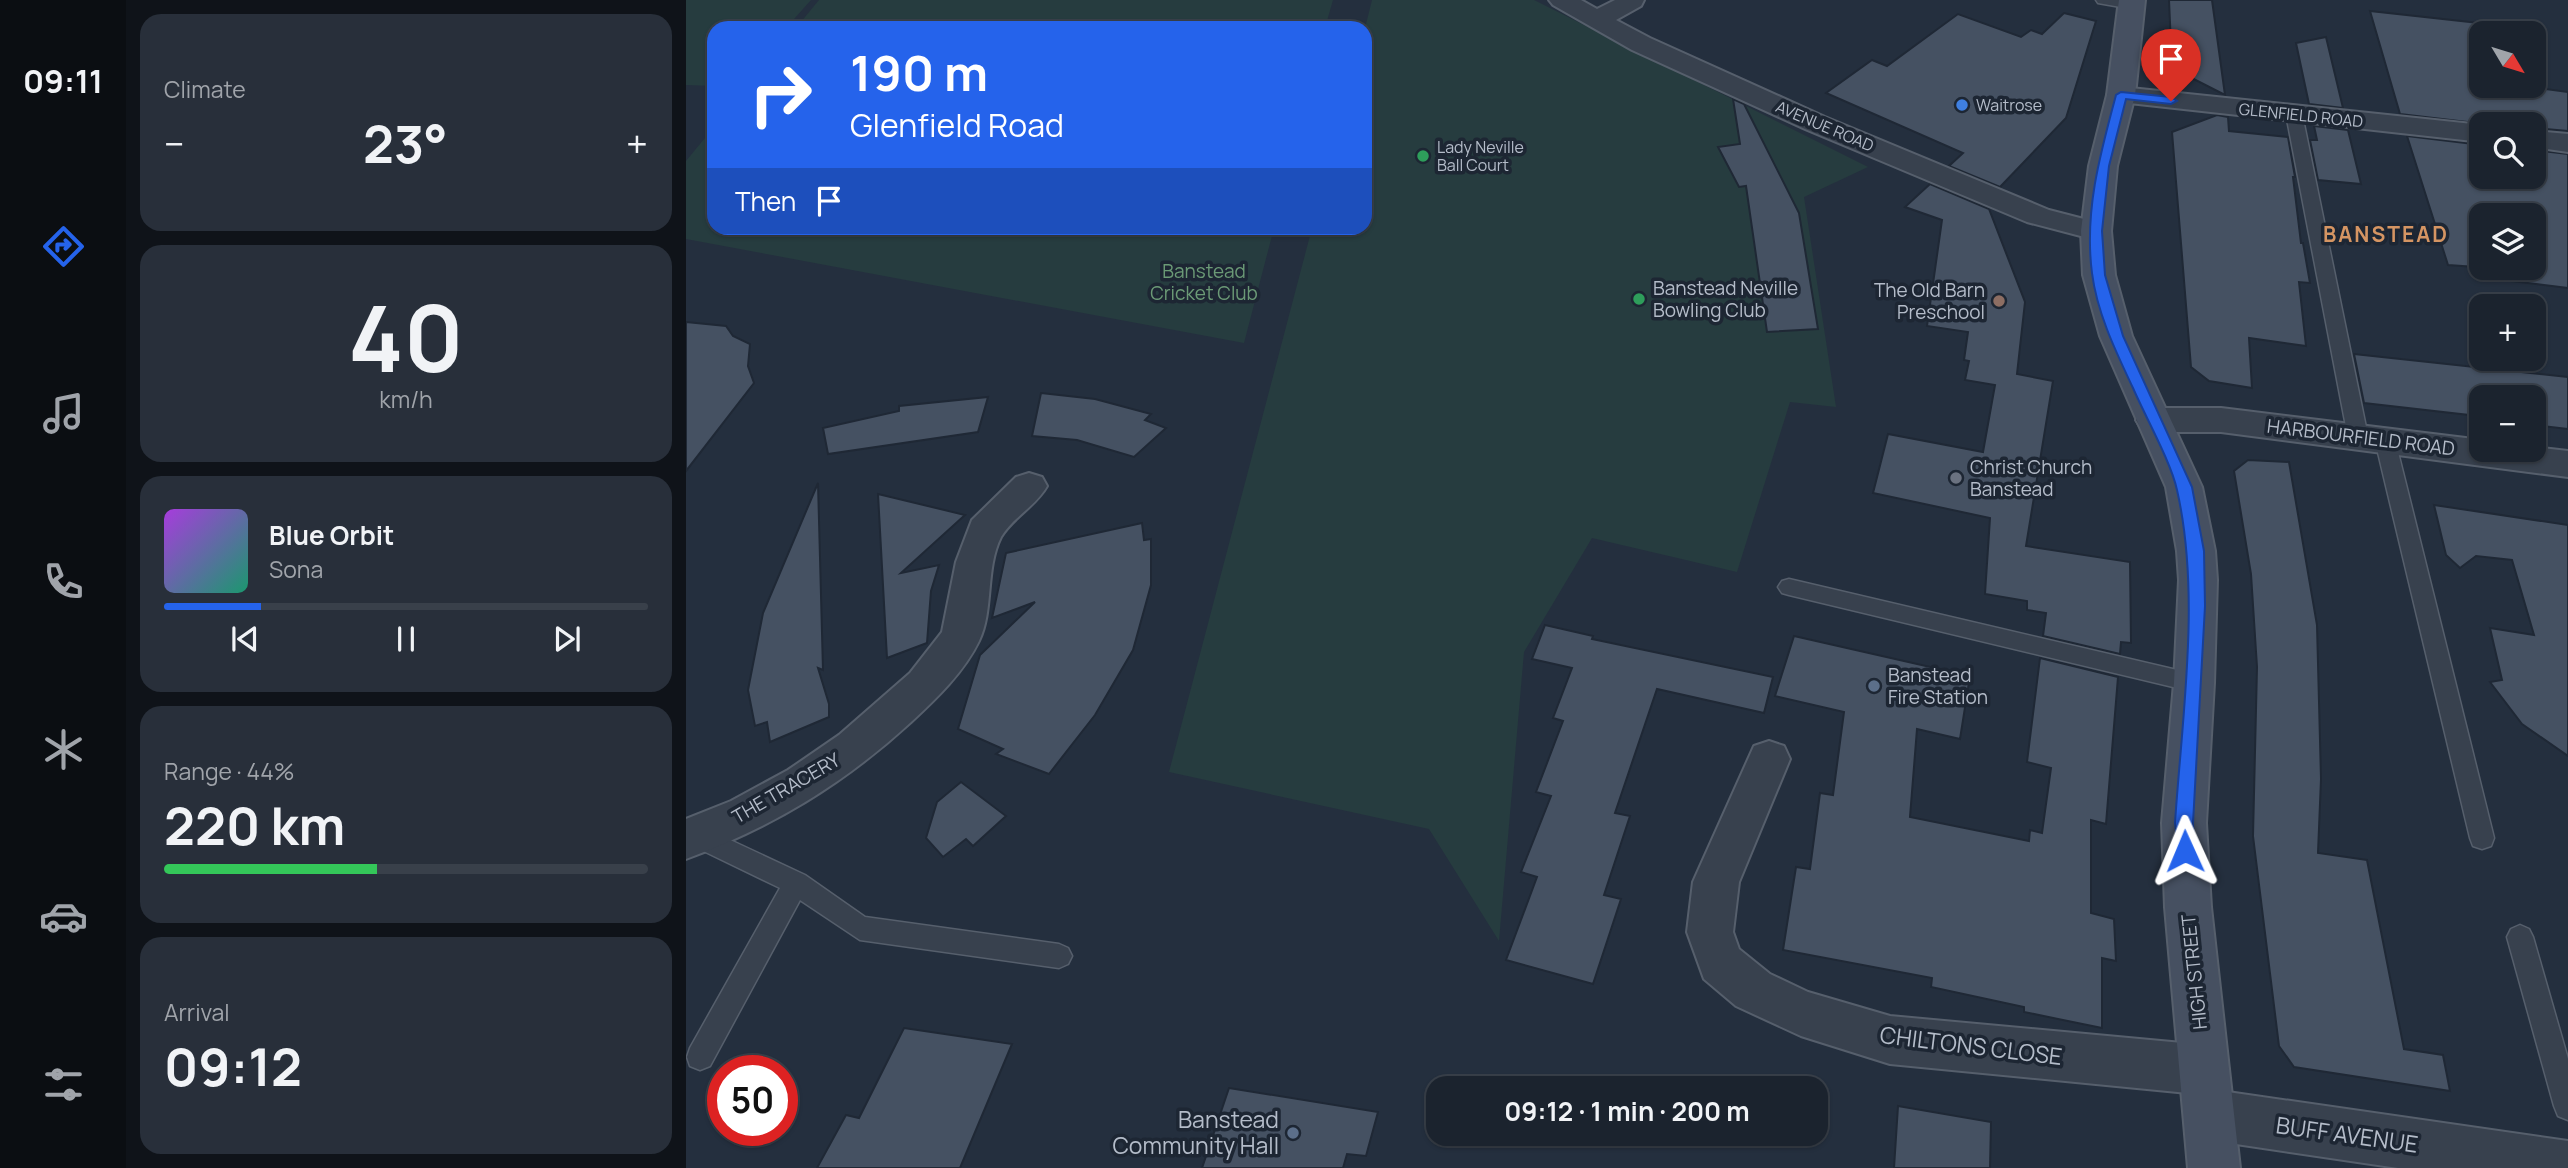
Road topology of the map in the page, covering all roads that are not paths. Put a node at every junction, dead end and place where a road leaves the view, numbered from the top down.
1 (1562, 0) edge
2 (2103, 0) edge
3 (1632, 1) edge
4 (2132, 2) edge
5 (1596, 20) junction
6 (2121, 95) junction
7 (2294, 114) junction
8 (2469, 133) edge
9 (2546, 140) edge
10 (2568, 143) edge
11 (2096, 231) junction
12 (2153, 420) junction
13 (2372, 439) junction
14 (2568, 464) edge
15 (1028, 486) dead end
16 (1789, 587) dead end
17 (2194, 683) junction
18 (1769, 759) dead end
19 (692, 837) edge
20 (2482, 838) dead end
21 (796, 883) junction
22 (2519, 937) dead end
23 (1059, 956) dead end
24 (700, 1057) dead end
25 (2206, 1093) junction
26 (2568, 1106) edge
27 (2568, 1167) edge
28 (2214, 1168) edge

1 - 5 street, AVENUE ROAD
2 - 4 lane
3 - 5 street
4 - 6 main road, HIGH STREET
5 - 11 street, AVENUE ROAD
6 - 7 street, GLENFIELD ROAD
6 - 11 main road, HIGH STREET
7 - 8 street, GLENFIELD ROAD
7 - 13 lane
9 - 10 street
11 - 12 main road, HIGH STREET
12 - 13 street, HARBOURFIELD ROAD
12 - 17 main road, HIGH STREET
13 - 14 street, HARBOURFIELD ROAD
13 - 20 lane
15 - 19 street, THE TRACERY
16 - 17 lane
17 - 25 main road, HIGH STREET
18 - 25 street, CHILTONS CLOSE
19 - 21 lane
21 - 23 lane
21 - 24 lane
22 - 26 lane
25 - 27 street, BUFF AVENUE
25 - 28 main road, HIGH STREET

